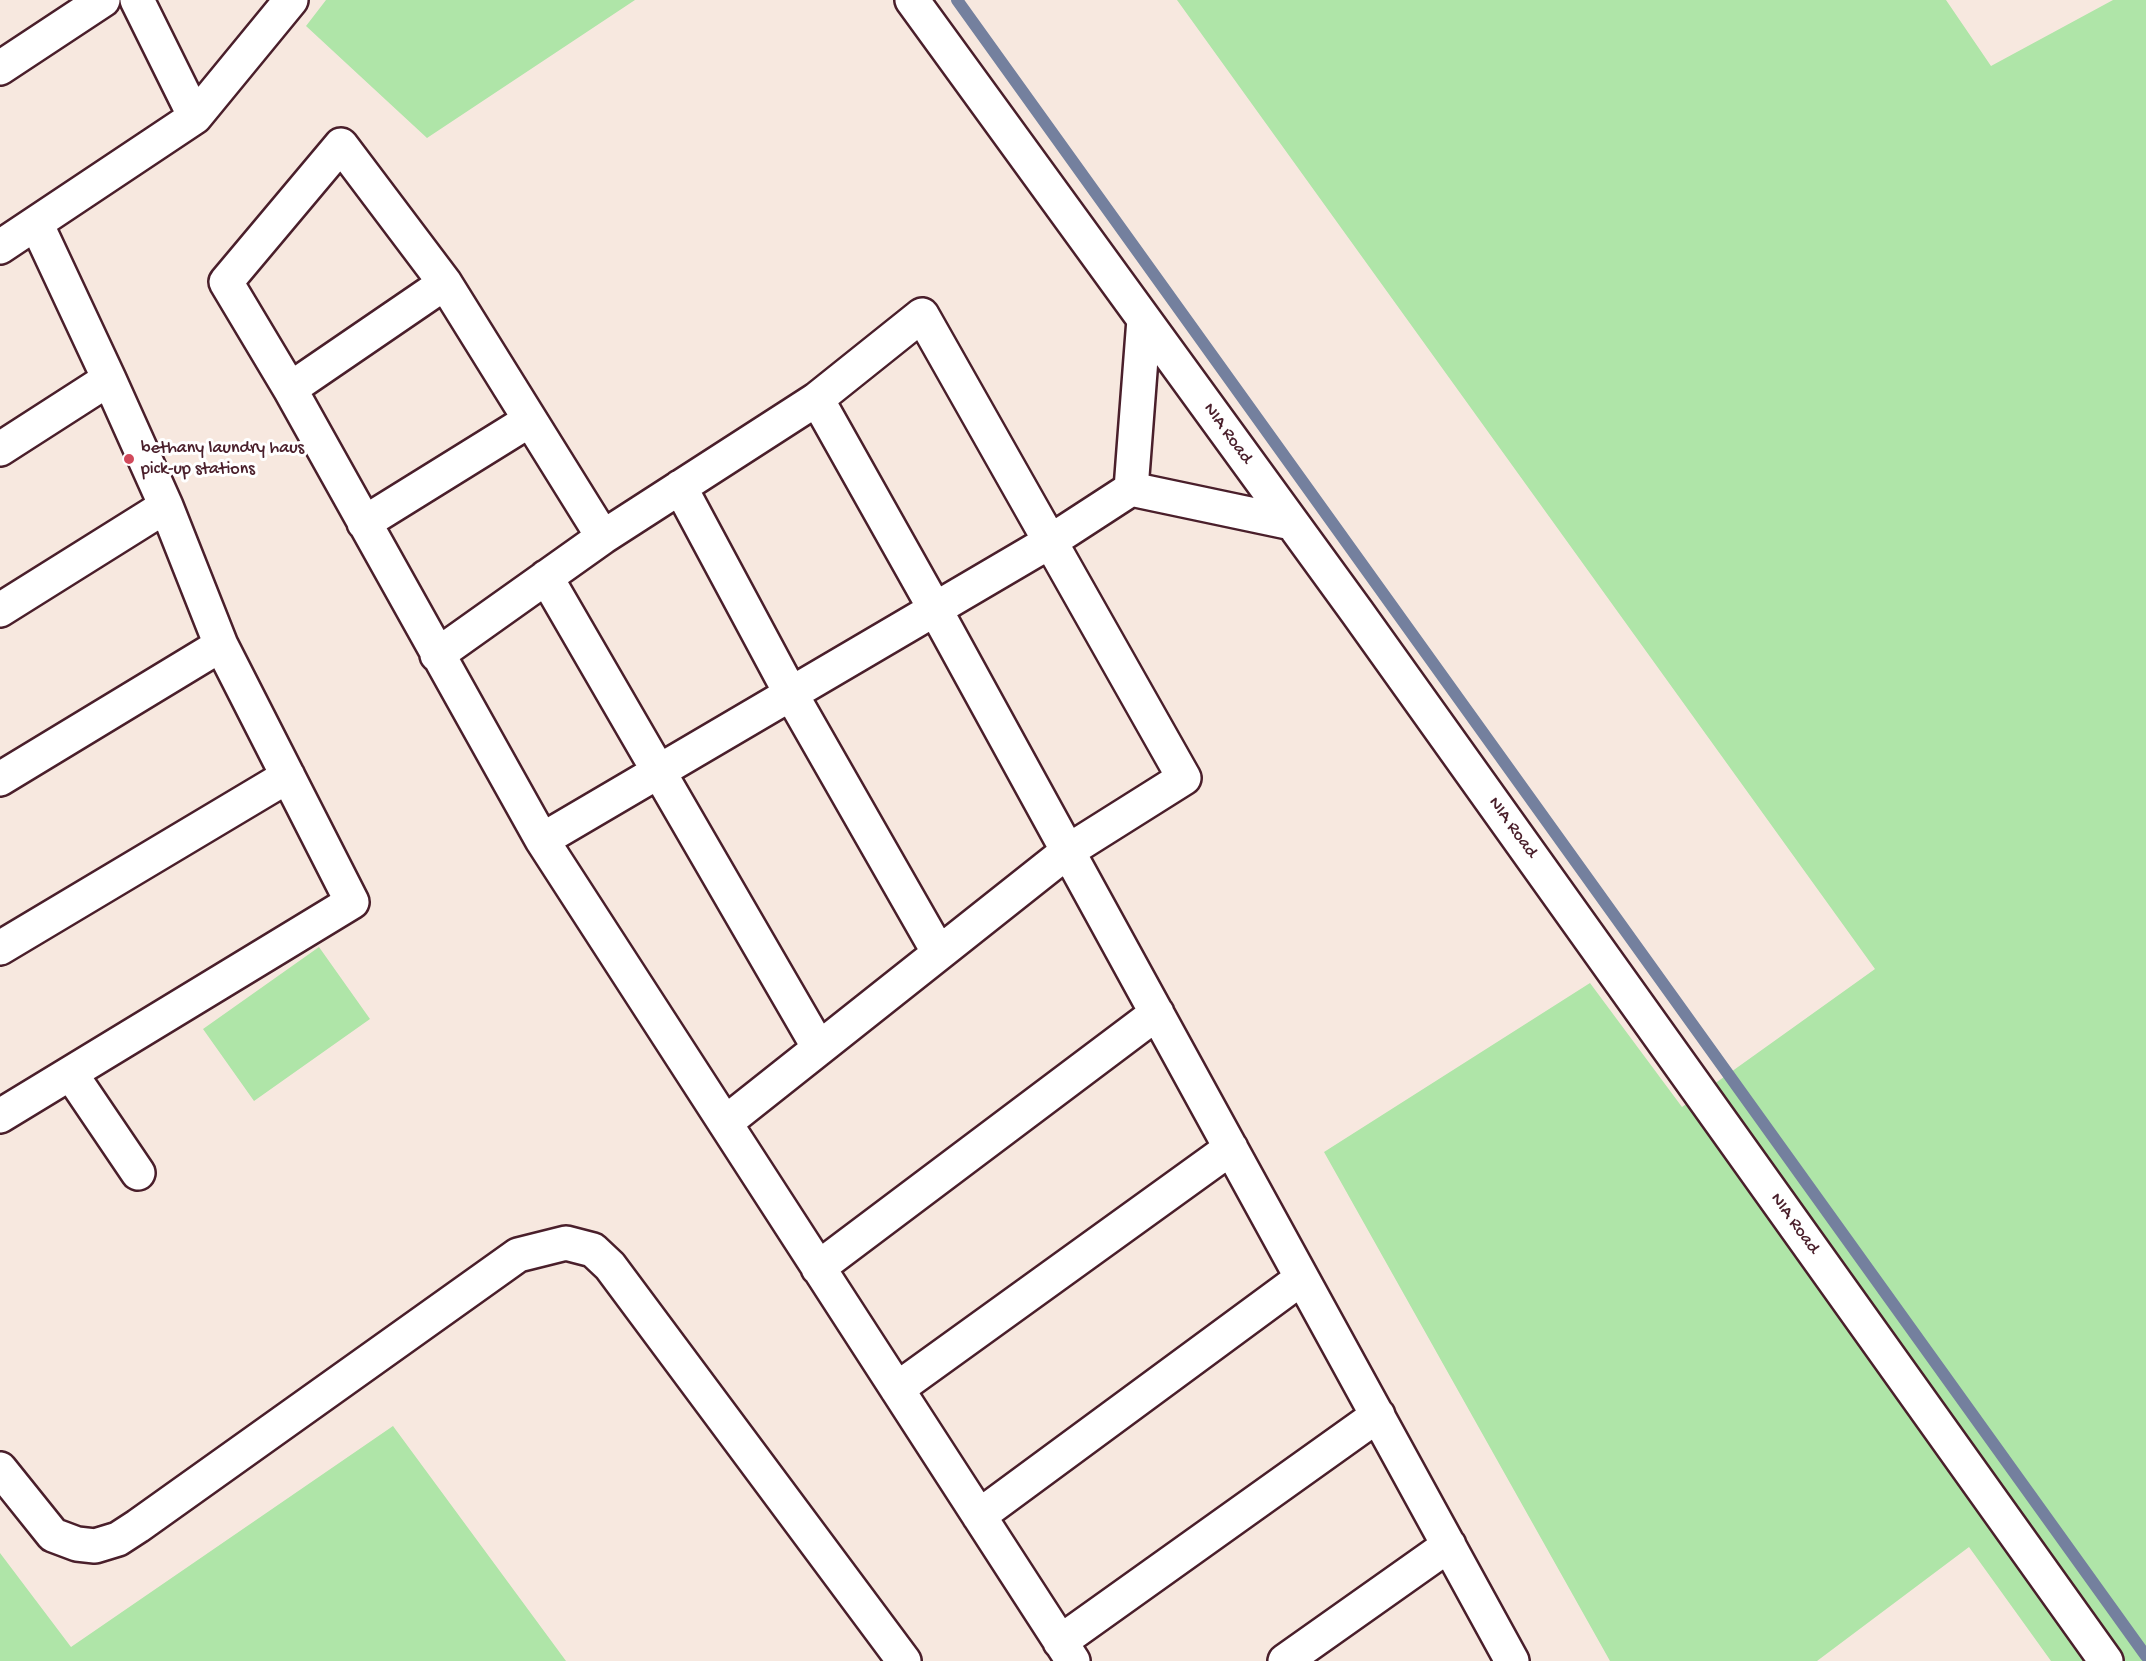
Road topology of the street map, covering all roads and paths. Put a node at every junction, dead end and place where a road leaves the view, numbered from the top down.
1 (103, 0) edge
2 (137, 0) edge
3 (291, 0) edge
4 (912, 0) edge
5 (0, 68) edge
6 (195, 117) junction
7 (36, 223) junction
8 (0, 247) edge
9 (445, 283) junction
10 (1144, 319) junction
11 (109, 379) junction
12 (290, 390) junction
13 (817, 399) junction
14 (530, 420) junction
15 (0, 449) edge
16 (680, 487) junction
17 (1131, 489) junction
18 (166, 506) junction
19 (364, 523) junction
20 (1292, 523) junction
21 (603, 537) junction
22 (1051, 541) junction
23 (546, 577) junction
24 (935, 609) junction
25 (0, 610) edge
26 (221, 645) junction
27 (437, 655) junction
28 (791, 694) junction
29 (659, 771) junction
30 (288, 776) junction
31 (0, 778) edge
32 (542, 840) junction
33 (1068, 851) junction
34 (0, 948) edge
35 (939, 953) junction
36 (1157, 1014) junction
37 (819, 1048) junction
38 (71, 1074) junction
39 (0, 1116) edge
40 (725, 1123) junction
41 (1231, 1148) junction
42 (138, 1173) dead end
43 (818, 1268) junction
44 (1302, 1278) junction
45 (897, 1389) junction
46 (1378, 1415) junction
47 (0, 1469) edge
48 (979, 1516) junction
49 (1449, 1545) junction
50 (1066, 1651) edge
51 (904, 1661) edge
52 (1285, 1661) edge
53 (1512, 1661) edge
54 (2106, 1661) edge

1 - 5 street
2 - 6 street
3 - 6 street
4 - 10 street, NIA Road
6 - 7 street
7 - 8 street
7 - 11 street
9 - 12 street
9 - 12 street
9 - 14 street
10 - 17 street
10 - 20 street, NIA Road
11 - 15 street
11 - 18 street
12 - 19 street
13 - 16 street
13 - 22 street
13 - 24 street
14 - 19 street
14 - 21 street
16 - 21 street
16 - 28 street
17 - 20 street
17 - 22 street
18 - 25 street
18 - 26 street
19 - 27 street
20 - 54 street, NIA Road
21 - 23 street
22 - 24 street
22 - 33 street
23 - 27 street
23 - 29 street
24 - 28 street
24 - 33 street
26 - 30 street
26 - 31 street
27 - 32 street
28 - 29 street
28 - 35 street
29 - 32 street
29 - 37 street
30 - 34 street
30 - 38 street
32 - 40 street
33 - 35 street
33 - 36 street
35 - 37 street
36 - 41 street
36 - 43 street
37 - 40 street
38 - 39 street
38 - 42 street
40 - 43 street
41 - 44 street
41 - 45 street
43 - 45 street
44 - 46 street
44 - 48 street
45 - 48 street
46 - 49 street
46 - 50 street
47 - 51 street
48 - 50 street
49 - 52 street
49 - 53 street

